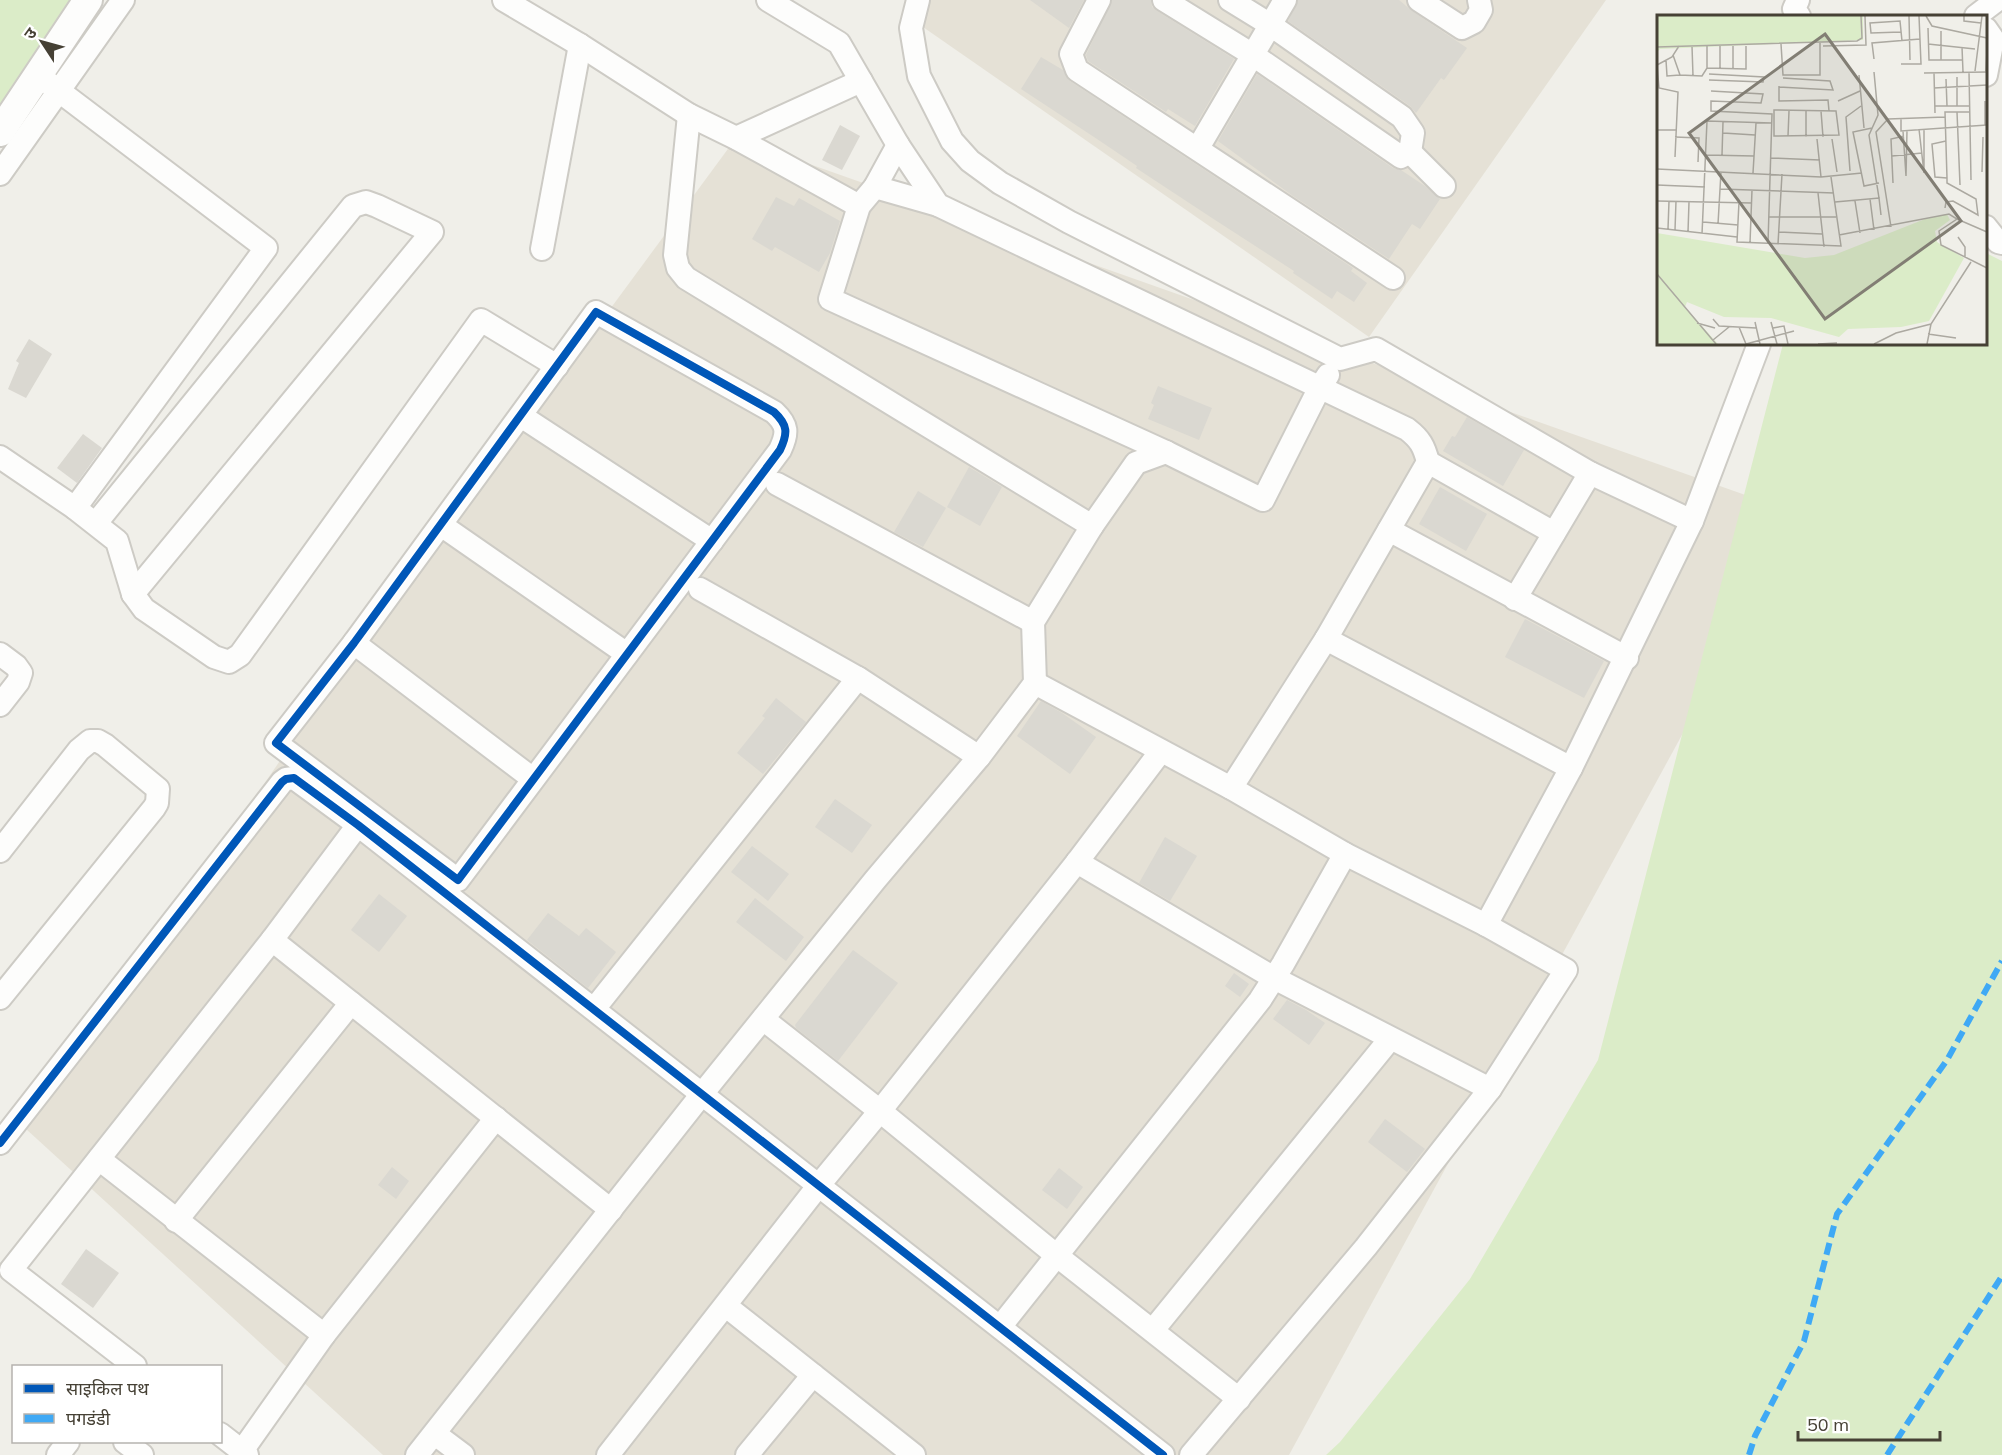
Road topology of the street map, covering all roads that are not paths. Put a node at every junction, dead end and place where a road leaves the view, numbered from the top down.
1 (88, 0) edge
2 (123, 0) edge
3 (504, 0) edge
4 (768, 0) edge
5 (918, 0) edge
6 (1099, 0) edge
7 (1164, 0) edge
8 (1230, 0) edge
9 (1285, 0) edge
10 (1419, 0) edge
11 (1479, 0) edge
12 (1798, 0) edge
13 (1996, 0) edge
14 (1798, 15) edge
15 (1976, 15) edge
16 (1269, 24) junction
17 (1987, 30) edge
18 (580, 45) junction
19 (1253, 55) junction
20 (1987, 70) edge
21 (861, 81) junction
22 (49, 82) junction
23 (689, 115) junction
24 (0, 132) edge
25 (736, 138) junction
26 (898, 145) junction
27 (1198, 148) junction
28 (1410, 152) junction
29 (0, 174) edge
30 (1443, 186) dead end
31 (875, 187) junction
32 (938, 205) junction
33 (859, 206) junction
34 (1987, 228) edge
35 (2002, 243) edge
36 (543, 249) dead end
37 (1393, 278) dead end
38 (1759, 345) edge
39 (1340, 359) junction
40 (557, 366) junction
41 (1320, 387) junction
42 (521, 416) junction
43 (1166, 452) junction
44 (0, 457) edge
45 (1428, 462) junction
46 (1590, 472) junction
47 (777, 484) dead end
48 (75, 508) junction
49 (1692, 521) junction
50 (96, 523) junction
51 (441, 525) junction
52 (1092, 526) junction
53 (1389, 530) junction
54 (1554, 533) junction
55 (712, 540) junction
56 (700, 589) dead end
57 (133, 594) junction
58 (1515, 599) junction
59 (1033, 622) junction
60 (1326, 639) junction
61 (354, 643) junction
62 (0, 654) edge
63 (627, 654) junction
64 (1627, 658) junction
65 (858, 678) junction
66 (1035, 682) junction
67 (0, 705) edge
68 (1161, 751) junction
69 (979, 757) junction
70 (1571, 768) junction
71 (533, 779) junction
72 (1231, 788) junction
73 (358, 825) junction
74 (0, 851) edge
75 (1345, 854) junction
76 (1077, 862) junction
77 (1486, 925) junction
78 (272, 940) junction
79 (1274, 978) junction
80 (0, 998) edge
81 (351, 1003) junction
82 (594, 1009) junction
83 (762, 1019) junction
84 (1390, 1039) junction
85 (1490, 1089) junction
86 (702, 1094) junction
87 (880, 1111) junction
88 (496, 1118) junction
89 (0, 1143) edge
90 (99, 1159) junction
91 (819, 1185) junction
92 (611, 1210) junction
93 (176, 1221) junction
94 (1056, 1255) junction
95 (726, 1306) junction
96 (1000, 1328) junction
97 (1153, 1330) junction
98 (324, 1335) junction
99 (134, 1365) edge
100 (813, 1375) junction
101 (1239, 1399) junction
102 (435, 1434) junction
103 (222, 1436) edge
104 (67, 1443) edge
105 (125, 1443) edge
106 (245, 1453) edge
107 (58, 1455) edge
108 (142, 1455) edge
109 (417, 1455) edge
110 (463, 1455) edge
111 (608, 1455) edge
112 (747, 1455) edge
113 (914, 1455) edge
114 (1163, 1455) edge
115 (1191, 1455) edge

1 - 22 street
2 - 22 street
3 - 18 street
4 - 21 street
5 - 39 street
6 - 27 street
7 - 19 street
8 - 16 street
9 - 16 street
10 - 11 street
12 - 14 street
13 - 15 street
16 - 19 street
16 - 28 street
17 - 20 street
18 - 23 street
18 - 36 street
19 - 27 street
19 - 28 street
21 - 25 street
21 - 26 street
22 - 24 street
22 - 29 street
22 - 48 street
23 - 25 street
23 - 52 street
25 - 33 street
26 - 31 street
26 - 32 street
27 - 37 street
28 - 30 street
31 - 32 street
31 - 33 street
32 - 41 street
33 - 43 street
34 - 35 street
38 - 49 street
39 - 41 street
39 - 46 street
40 - 42 street
40 - 55 street
40 - 57 street
41 - 43 street
41 - 45 street
42 - 51 street
42 - 55 street
43 - 52 street
44 - 48 street
45 - 53 street
45 - 54 street
46 - 49 street
46 - 54 street
47 - 59 street
48 - 50 street
49 - 64 street
50 - 57 street
50 - 57 street
51 - 61 street
51 - 63 street
52 - 59 street
53 - 58 street
53 - 60 street
54 - 58 street
55 - 63 street
56 - 65 street
58 - 64 street
59 - 66 street
60 - 70 street
60 - 72 street
61 - 71 street
61 - 71 street
62 - 67 street
63 - 71 street
64 - 70 street
65 - 69 street
65 - 82 street
66 - 68 street
66 - 69 street
68 - 72 street
68 - 76 street
69 - 83 street
70 - 77 street
72 - 75 street
73 - 78 street
73 - 82 street
73 - 89 street
74 - 80 street
75 - 77 street
75 - 79 street
76 - 79 street
76 - 87 street
77 - 85 street
78 - 81 street
78 - 90 street
79 - 84 street
79 - 94 street
81 - 88 street
81 - 93 street
82 - 86 street
83 - 86 street
83 - 87 street
84 - 85 street
84 - 97 street
85 - 101 street
86 - 91 street
86 - 92 street
87 - 91 street
87 - 94 street
88 - 92 street
88 - 98 street
90 - 93 street
90 - 99 street
91 - 95 street
91 - 96 street
92 - 102 street
93 - 98 street
94 - 96 street
94 - 97 street
95 - 100 street
95 - 111 street
96 - 114 street
97 - 101 street
98 - 106 street
100 - 112 street
100 - 113 street
101 - 115 street
102 - 109 street
102 - 110 street
103 - 106 street
104 - 107 street
105 - 108 street

